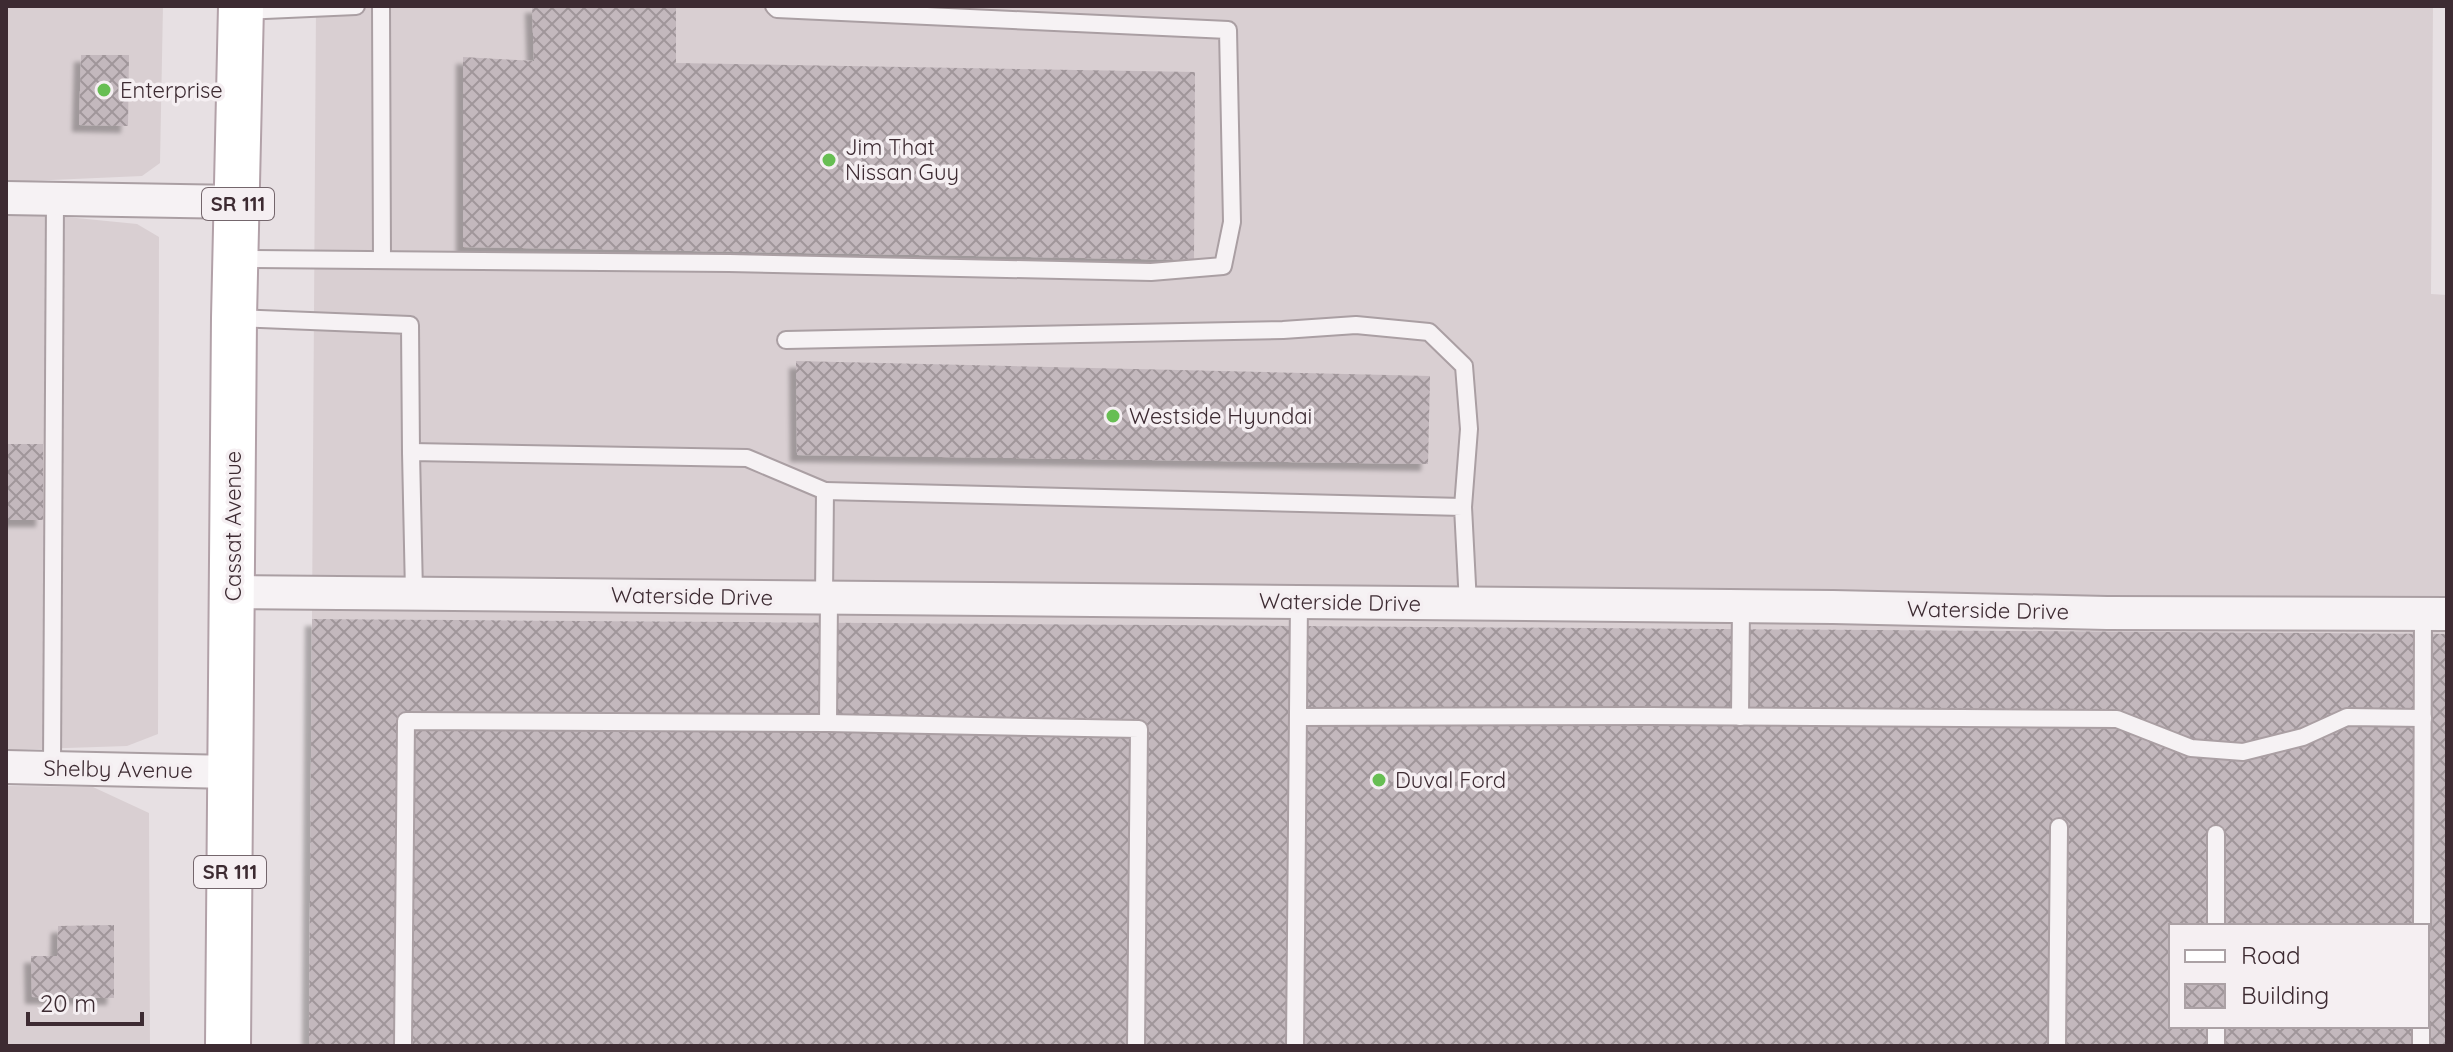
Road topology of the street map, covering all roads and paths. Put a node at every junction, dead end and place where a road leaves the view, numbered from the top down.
1 (356, 6) edge
2 (381, 6) edge
3 (774, 6) edge
4 (241, 8) edge
5 (6, 198) edge
6 (55, 199) junction
7 (238, 202) junction
8 (237, 259) junction
9 (382, 260) junction
10 (234, 318) junction
11 (786, 340) dead end
12 (411, 452) junction
13 (825, 491) junction
14 (1463, 507) junction
15 (232, 592) junction
16 (414, 593) junction
17 (826, 597) junction
18 (1299, 601) junction
19 (1468, 604) junction
20 (1741, 606) junction
21 (2435, 614) edge
22 (1298, 717) junction
23 (1740, 717) junction
24 (2423, 718) junction
25 (828, 723) junction
26 (6, 767) edge
27 (52, 768) junction
28 (231, 772) junction
29 (2059, 827) dead end
30 (2216, 834) dead end
31 (2216, 924) edge
32 (2422, 924) edge
33 (228, 1046) edge
34 (403, 1046) edge
35 (1136, 1046) edge
36 (1295, 1046) edge
37 (2057, 1046) edge

1 - 4 lane
2 - 9 lane
3 - 9 lane
4 - 7 main road, Cassat Avenue / SR 111
5 - 6 street
6 - 7 street
6 - 27 lane
7 - 8 main road, Cassat Avenue / SR 111
8 - 9 lane
8 - 10 main road, Cassat Avenue / SR 111
10 - 12 lane
10 - 15 main road, Cassat Avenue / SR 111
11 - 14 lane
12 - 13 lane
12 - 16 lane
13 - 14 lane
13 - 17 lane
14 - 19 lane
15 - 16 street, Waterside Drive
15 - 28 main road, Cassat Avenue / SR 111
16 - 17 street, Waterside Drive
17 - 18 street, Waterside Drive
17 - 25 lane
18 - 19 street, Waterside Drive
18 - 22 lane
19 - 20 street, Waterside Drive
20 - 21 street, Waterside Drive
20 - 23 lane
21 - 24 lane
22 - 23 lane
22 - 36 lane
23 - 24 lane
24 - 32 lane
25 - 34 lane
25 - 35 lane
26 - 27 street, Shelby Avenue
27 - 28 street, Shelby Avenue
28 - 33 main road, Cassat Avenue / SR 111
29 - 37 lane
30 - 31 lane

